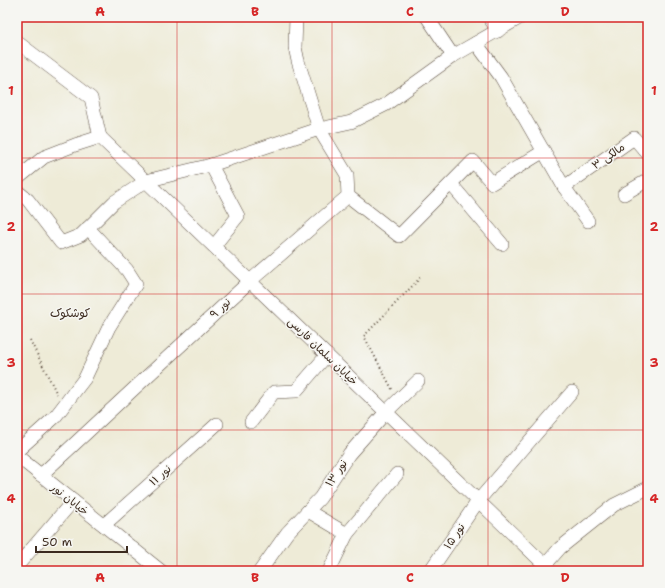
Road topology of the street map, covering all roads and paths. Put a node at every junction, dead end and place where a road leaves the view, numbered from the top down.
1 (296, 17) edge
2 (427, 17) edge
3 (489, 17) edge
4 (521, 17) edge
5 (498, 31) junction
6 (17, 42) edge
7 (476, 43) junction
8 (453, 56) junction
9 (319, 129) junction
10 (100, 137) junction
11 (544, 151) junction
12 (648, 154) edge
13 (211, 165) junction
14 (17, 179) edge
15 (648, 180) edge
16 (146, 181) junction
17 (451, 184) junction
18 (564, 187) junction
19 (17, 192) edge
20 (624, 194) dead end
21 (348, 196) junction
22 (588, 221) dead end
23 (88, 228) junction
24 (502, 244) dead end
25 (214, 246) junction
26 (422, 276) dead end
27 (250, 281) junction
28 (30, 340) dead end
29 (327, 355) junction
30 (418, 381) dead end
31 (572, 392) dead end
32 (398, 400) junction
33 (63, 406) junction
34 (386, 412) junction
35 (251, 422) dead end
36 (217, 424) dead end
37 (17, 451) edge
38 (17, 456) edge
39 (397, 474) dead end
40 (41, 475) junction
41 (648, 488) edge
42 (73, 501) junction
43 (478, 501) junction
44 (308, 510) junction
45 (104, 525) junction
46 (347, 534) junction
47 (17, 566) edge
48 (152, 568) edge
49 (542, 568) edge
50 (330, 570) dead end
51 (23, 571) edge
52 (260, 571) edge
53 (430, 571) edge

1 - 9 street
2 - 8 street
3 - 5 street
4 - 5 street
5 - 7 street
6 - 10 street
7 - 8 street
7 - 11 street
8 - 9 street
9 - 13 street
9 - 21 street
10 - 14 street
10 - 16 street, خیابان سلمان فارسی
11 - 17 street
11 - 18 street
12 - 18 street, مالکی ۳
13 - 16 street
13 - 25 street
15 - 20 street
16 - 23 street
16 - 25 street, خیابان سلمان فارسی
17 - 21 street
17 - 24 street
18 - 22 street
19 - 23 street
21 - 27 street, نور ۹
23 - 33 street
25 - 27 street, خیابان سلمان فارسی
26 - 32 path
27 - 29 street, خیابان سلمان فارسی
27 - 40 street, نور ۹
28 - 33 path
29 - 34 street, خیابان سلمان فارسی
29 - 35 street
30 - 32 street, نور ۱۳
31 - 43 street, نور ۱۵
32 - 34 street, نور ۱۳
33 - 37 street
34 - 43 street, خیابان سلمان فارسی
34 - 44 street, نور ۱۳
36 - 45 street, نور ۱۱
38 - 40 street, خیابان نور
39 - 46 street
40 - 42 street, خیابان نور
41 - 49 street
42 - 45 street, خیابان نور
42 - 47 street
43 - 49 street, خیابان سلمان فارسی
43 - 53 street, نور ۱۵
44 - 46 street
44 - 52 street, نور ۱۳
45 - 48 street, خیابان نور
46 - 50 street
47 - 51 street

